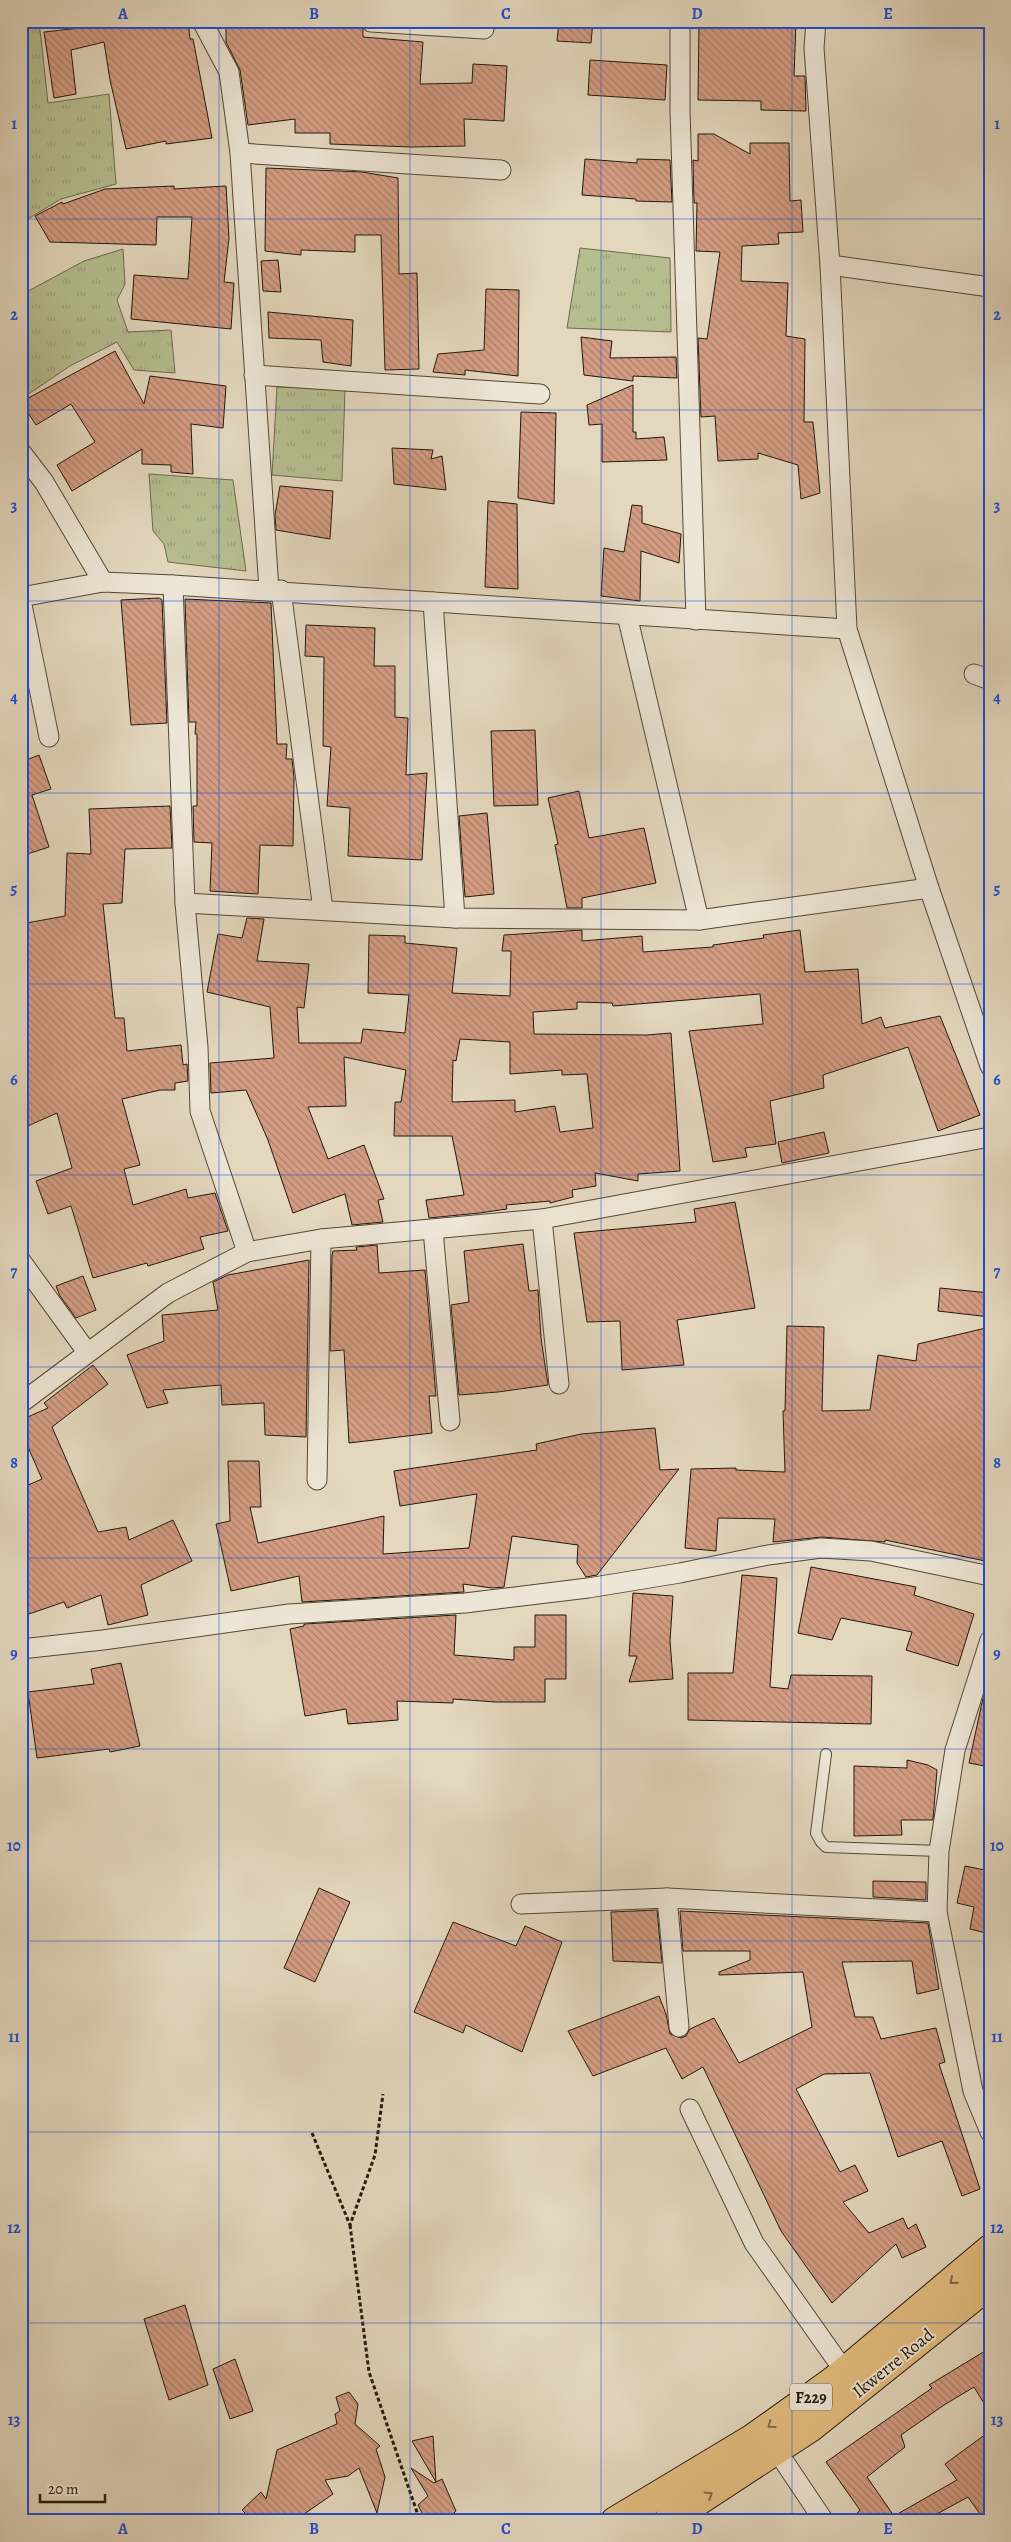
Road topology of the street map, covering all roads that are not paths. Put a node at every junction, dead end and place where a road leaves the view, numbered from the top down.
1 (202, 21) edge
2 (485, 21) edge
3 (680, 21) edge
4 (816, 21) edge
5 (371, 22) edge
6 (240, 153) junction
7 (500, 170) dead end
8 (830, 265) junction
9 (990, 287) edge
10 (254, 375) junction
11 (540, 394) dead end
12 (21, 452) edge
13 (103, 582) junction
14 (173, 584) junction
15 (275, 590) junction
16 (21, 599) edge
17 (432, 602) junction
18 (627, 615) junction
19 (696, 620) junction
20 (847, 629) junction
21 (49, 737) dead end
22 (929, 888) junction
23 (185, 903) junction
24 (323, 910) junction
25 (455, 918) junction
26 (699, 920) junction
27 (990, 1066) edge
28 (990, 1137) edge
29 (542, 1219) junction
30 (433, 1230) junction
31 (321, 1239) junction
32 (247, 1252) junction
33 (21, 1262) edge
34 (87, 1352) junction
35 (559, 1384) dead end
36 (21, 1403) edge
37 (450, 1421) dead end
38 (317, 1480) dead end
39 (990, 1576) edge
40 (990, 1640) edge
41 (21, 1649) edge
42 (826, 1754) dead end
43 (939, 1851) junction
44 (667, 1898) junction
45 (521, 1904) dead end
46 (937, 1912) junction
47 (679, 2028) dead end
48 (690, 2109) dead end
49 (990, 2132) edge
50 (990, 2249) edge
51 (990, 2284) edge
52 (845, 2372) junction
53 (777, 2451) junction
54 (615, 2521) edge
55 (668, 2521) edge
56 (824, 2521) edge

1 - 6 street
2 - 5 street
3 - 19 street
4 - 8 street
6 - 7 street
6 - 10 street
8 - 9 street
8 - 20 street
10 - 11 street
10 - 15 street
12 - 13 street
13 - 14 street
13 - 16 street
14 - 15 street
14 - 23 street
15 - 17 street
15 - 24 street
16 - 21 street
17 - 18 street
17 - 25 street
18 - 19 street
18 - 26 street
19 - 20 street
20 - 22 street
22 - 26 street
22 - 27 street
23 - 24 street
23 - 32 street
24 - 25 street
25 - 26 street
28 - 29 street
29 - 30 street
29 - 35 street
30 - 31 street
30 - 37 street
31 - 32 street
31 - 38 street
32 - 34 street
33 - 34 street
34 - 36 street
39 - 41 street
40 - 43 street
42 - 43 lane
43 - 46 street
44 - 45 street
44 - 46 street
44 - 47 street
46 - 49 street
48 - 52 street
50 -> 52 main road, F229
51 - 53 main road, Ikwerre Road / F229
52 -> 54 main road, F229
55 -> 53 main road, Ikwerre Road / F229
53 - 56 street

